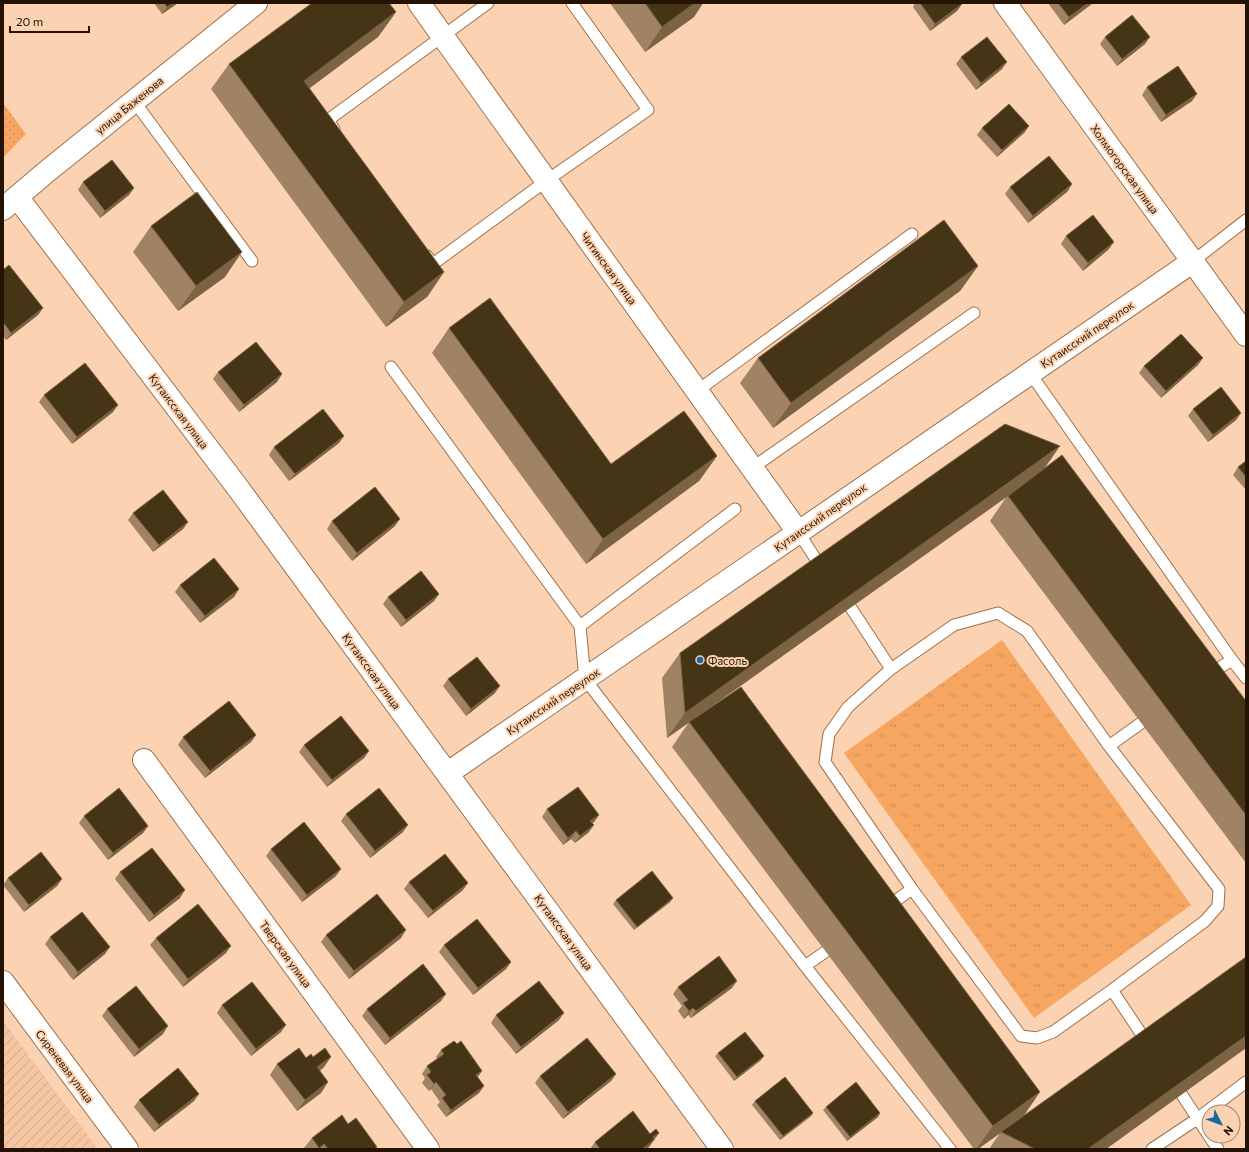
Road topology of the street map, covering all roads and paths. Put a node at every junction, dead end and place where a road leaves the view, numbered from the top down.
1 (256, 3) edge
2 (419, 3) edge
3 (488, 3) edge
4 (572, 3) edge
5 (1005, 3) edge
6 (443, 36) junction
7 (134, 101) junction
8 (341, 138) edge
9 (546, 181) junction
10 (10, 203) edge
11 (1246, 220) edge
12 (912, 234) dead end
13 (419, 245) edge
14 (252, 261) dead end
15 (1192, 262) junction
16 (974, 313) edge
17 (1246, 335) edge
18 (391, 367) dead end
19 (1030, 373) junction
20 (697, 391) junction
21 (752, 468) junction
22 (735, 509) dead end
23 (798, 532) junction
24 (821, 567) edge
25 (851, 608) edge
26 (580, 626) junction
27 (1232, 660) junction
28 (892, 669) junction
29 (1246, 678) edge
30 (585, 679) junction
31 (1196, 683) edge
32 (1141, 723) dead end
33 (1109, 746) junction
34 (144, 760) dead end
35 (448, 773) junction
36 (912, 889) junction
37 (880, 911) edge
38 (825, 952) dead end
39 (805, 966) junction
40 (3, 982) edge
41 (1112, 990) junction
42 (1146, 1041) edge
43 (1246, 1082) edge
44 (1182, 1095) edge
45 (1197, 1119) junction
46 (1201, 1125) edge
47 (128, 1149) edge
48 (428, 1149) edge
49 (722, 1149) edge
50 (950, 1149) edge
51 (1152, 1149) edge

1 - 7 street, улица Баженова
2 - 6 street, Читинская улица
3 - 6 lane
4 - 9 lane
5 - 15 street, Холмогорская улица
6 - 8 lane
6 - 9 street, Читинская улица
7 - 10 street, улица Баженова
7 - 14 lane
9 - 13 lane
9 - 20 street, Читинская улица
10 - 35 street, Кутаисская улица
11 - 15 lane
12 - 20 lane
15 - 17 street, Холмогорская улица
15 - 19 street, Кутаисский переулок
16 - 21 lane
18 - 26 lane
19 - 23 street, Кутаисский переулок
19 - 27 lane
20 - 21 street, Читинская улица
21 - 23 street, Читинская улица
22 - 26 lane
23 - 24 lane
23 - 30 street, Кутаисский переулок
25 - 28 lane
26 - 30 lane
27 - 29 lane
27 - 31 lane
28 - 33 lane
28 - 36 lane
30 - 35 street, Кутаисский переулок
30 - 39 lane
32 - 33 lane
33 - 41 lane
34 - 48 street, Тверская улица
35 - 49 street, Кутаисская улица
36 - 37 lane
36 - 41 lane
38 - 39 lane
39 - 50 lane
40 - 47 street, Сиреневая улица
41 - 42 lane
43 - 45 lane
44 - 45 lane
45 - 46 lane
45 - 51 lane

